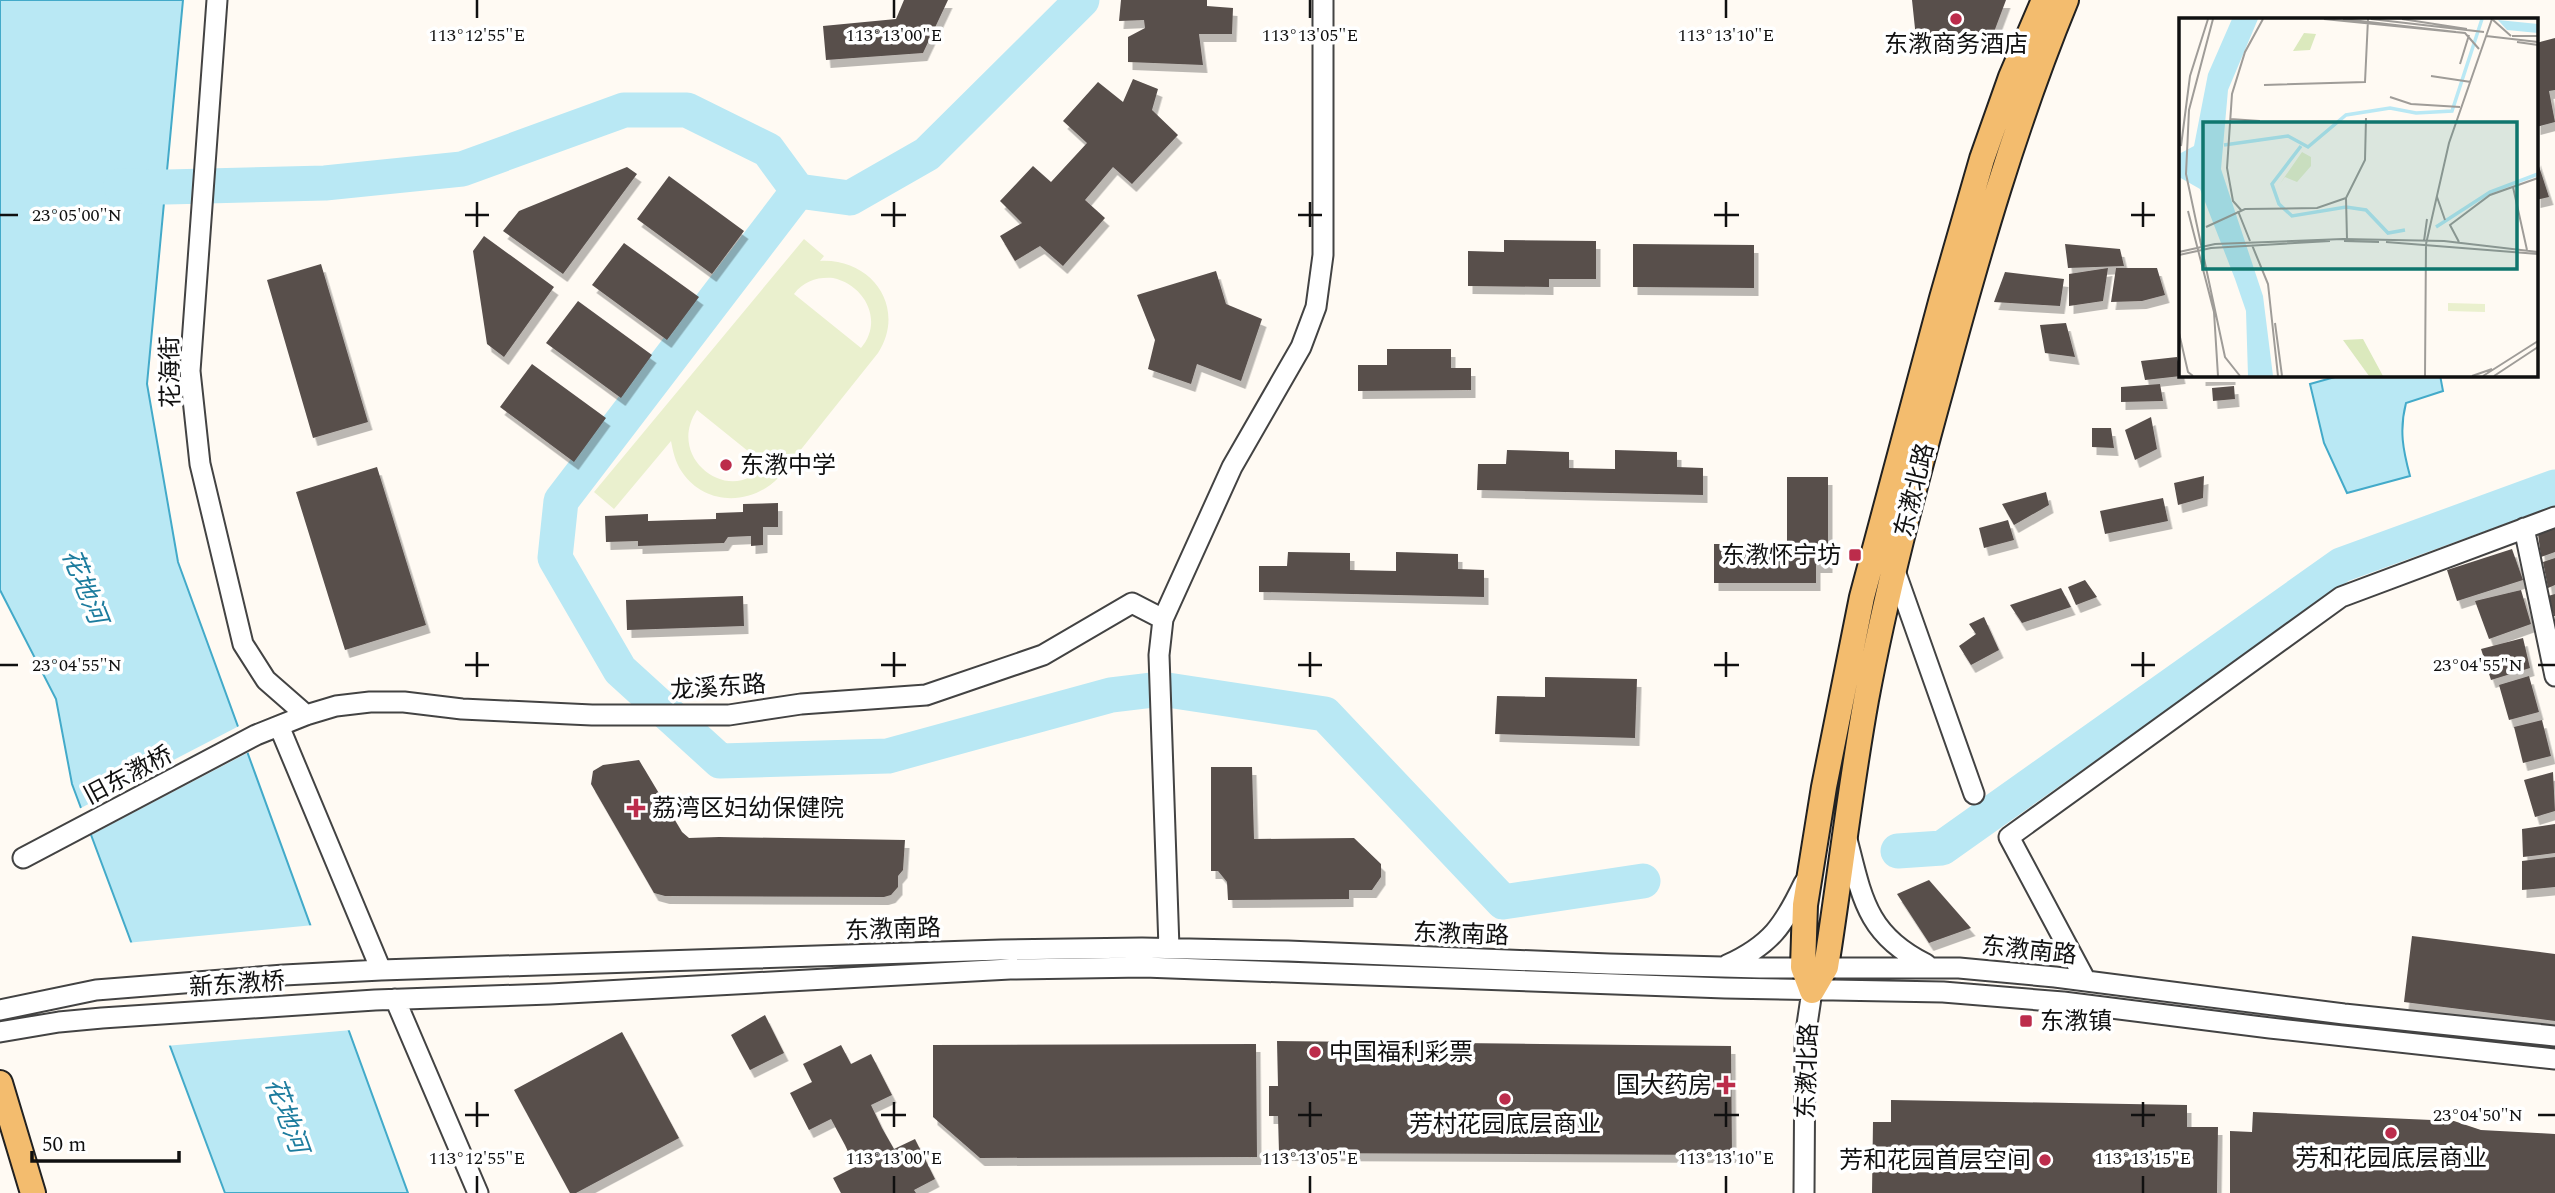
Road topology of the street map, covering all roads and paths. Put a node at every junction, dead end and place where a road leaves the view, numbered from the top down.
1 (217, 0) edge
2 (1322, 0) edge
3 (2044, 0) edge
4 (2066, 0) edge
5 (2555, 517) edge
6 (2524, 528) junction
7 (1895, 568) junction
8 (1163, 619) junction
9 (2555, 676) edge
10 (306, 715) junction
11 (279, 726) junction
12 (256, 735) joint
13 (1974, 794) dead end
14 (1846, 835) junction
15 (23, 858) dead end
16 (1809, 872) junction
17 (1169, 948) junction
18 (1721, 967) junction
19 (1814, 967) junction
20 (1933, 967) junction
21 (372, 971) junction
22 (2086, 981) junction
23 (1812, 991) junction
24 (385, 1000) junction
25 (0, 1010) edge
26 (0, 1032) edge
27 (2555, 1036) edge
28 (2555, 1059) edge
29 (0, 1083) edge
30 (33, 1193) edge
31 (478, 1193) edge
32 (1804, 1193) edge

1 - 10 street, 花海街
2 - 8 street
3 - 16 main road, 东漖北路
4 - 7 main road, 东漖北路
5 - 6 street
6 - 9 street
6 - 22 street
7 - 13 street
7 - 14 main road, 东漖北路
8 - 10 street, 龙溪东路
8 - 17 street
10 - 11 street, 龙溪东路
11 - 12 street, 龙溪东路
11 - 21 street
12 - 15 street, 旧东漖桥
14 - 19 main road, 东漖北路
14 - 20 street
16 - 18 street
16 - 19 main road, 东漖北路
17 - 18 street, 东漖南路
17 - 21 street, 东漖南路
18 - 19 street, 东漖南路
19 - 20 street, 东漖南路
19 - 23 main road, 东漖北路
20 - 22 street, 东漖南路
21 - 25 street, 新东漖桥
22 - 27 street, 东漖南路
23 - 24 street, 东漖南路
23 - 28 street, 东漖南路
23 - 32 street, 东漖北路
24 - 26 street, 新东漖桥
24 - 31 street
29 - 30 main road

